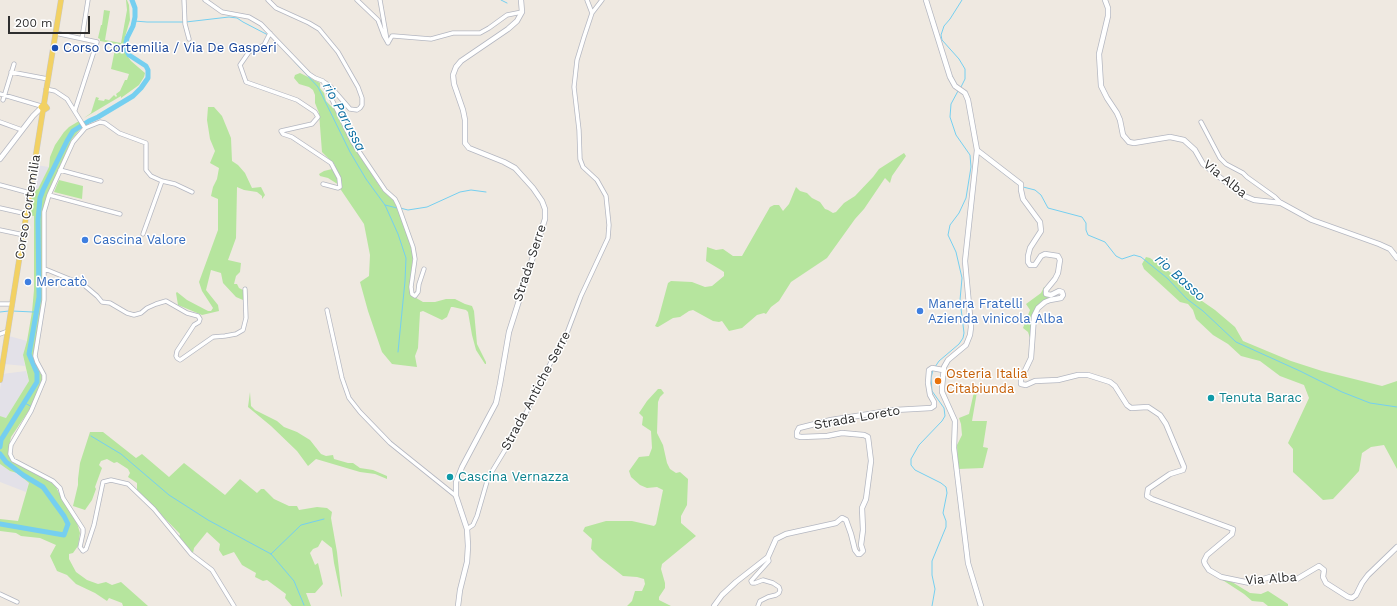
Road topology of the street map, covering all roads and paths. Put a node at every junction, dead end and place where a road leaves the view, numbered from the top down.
1 (61, 0) edge
2 (88, 0) edge
3 (184, 0) edge
4 (205, 0) edge
5 (268, 0) edge
6 (357, 0) edge
7 (380, 0) edge
8 (521, 0) edge
9 (586, 0) edge
10 (602, 0) edge
11 (926, 0) edge
12 (1104, 0) edge
13 (522, 12) junction
14 (592, 14) junction
15 (55, 33) junction
16 (270, 35) junction
17 (82, 38) junction
18 (189, 39) dead end
19 (388, 43) junction
20 (14, 64) dead end
21 (11, 72) junction
22 (48, 79) junction
23 (323, 81) junction
24 (46, 88) junction
25 (0, 94) edge
26 (5, 96) junction
27 (3, 100) dead end
28 (43, 107) junction
29 (75, 110) junction
30 (0, 122) edge
31 (1201, 122) dead end
32 (86, 128) junction
33 (22, 130) junction
34 (977, 153) junction
35 (0, 159) edge
36 (60, 170) junction
37 (101, 181) dead end
38 (162, 181) junction
39 (323, 184) dead end
40 (0, 186) edge
41 (30, 192) junction
42 (192, 192) dead end
43 (49, 195) junction
44 (1281, 203) junction
45 (0, 208) edge
46 (27, 214) junction
47 (120, 214) dead end
48 (0, 230) edge
49 (143, 234) dead end
50 (24, 235) junction
51 (1397, 258) edge
52 (45, 269) junction
53 (424, 269) dead end
54 (245, 290) dead end
55 (0, 304) edge
56 (327, 310) dead end
57 (11, 311) junction
58 (8, 331) junction
59 (0, 334) edge
60 (940, 370) junction
61 (0, 380) edge
62 (456, 496) junction
63 (467, 529) junction
64 (1397, 547) edge
65 (768, 557) junction
66 (0, 594) edge
67 (17, 602) dead end
68 (234, 606) edge
69 (458, 606) edge
70 (714, 606) edge
71 (758, 606) edge
72 (981, 606) edge

1 - 15 main road, Corso Cortemilia
2 - 17 street
3 - 18 street
4 - 16 street
5 - 23 street
6 - 19 street
7 - 19 street
8 - 13 street
9 - 14 street
10 - 14 street, Strada Antiche Serre
11 - 34 street
12 - 44 street, Via Alba
13 - 19 street
13 - 62 street, Strada Serre
14 - 63 street, Strada Antiche Serre
15 - 17 street
15 - 22 main road, Corso Cortemilia
16 - 23 street
16 - 39 street
17 - 29 street
20 - 21 street
21 - 22 street
21 - 26 street
22 - 24 main road, Corso Cortemilia
23 - 53 street
24 - 28 main road, Corso Cortemilia
24 - 29 street
25 - 26 street
26 - 27 street
26 - 28 street
28 - 33 street
28 - 41 main road, Corso Cortemilia
29 - 32 street
30 - 33 street
31 - 44 street
32 - 36 street
32 - 38 street
33 - 35 street
34 - 60 street
34 - 64 street, Via Alba
36 - 37 street
36 - 43 street
38 - 42 street
38 - 49 street
40 - 41 street
41 - 46 main road, Corso Cortemilia
43 - 47 street
43 - 52 street
44 - 51 street, Via Alba
45 - 46 street
46 - 50 main road, Corso Cortemilia
48 - 50 street
50 - 57 main road, Corso Cortemilia
52 - 54 street
52 - 68 street
55 - 57 street
56 - 62 street
57 - 58 main road, Corso Cortemilia
58 - 59 street
58 - 61 main road, Corso Cortemilia
60 - 65 street, Strada Loreto
60 - 72 street
62 - 63 street, Strada Serre
63 - 69 street, Strada Serre
65 - 70 street, Strada Loreto
65 - 71 street
66 - 67 street

